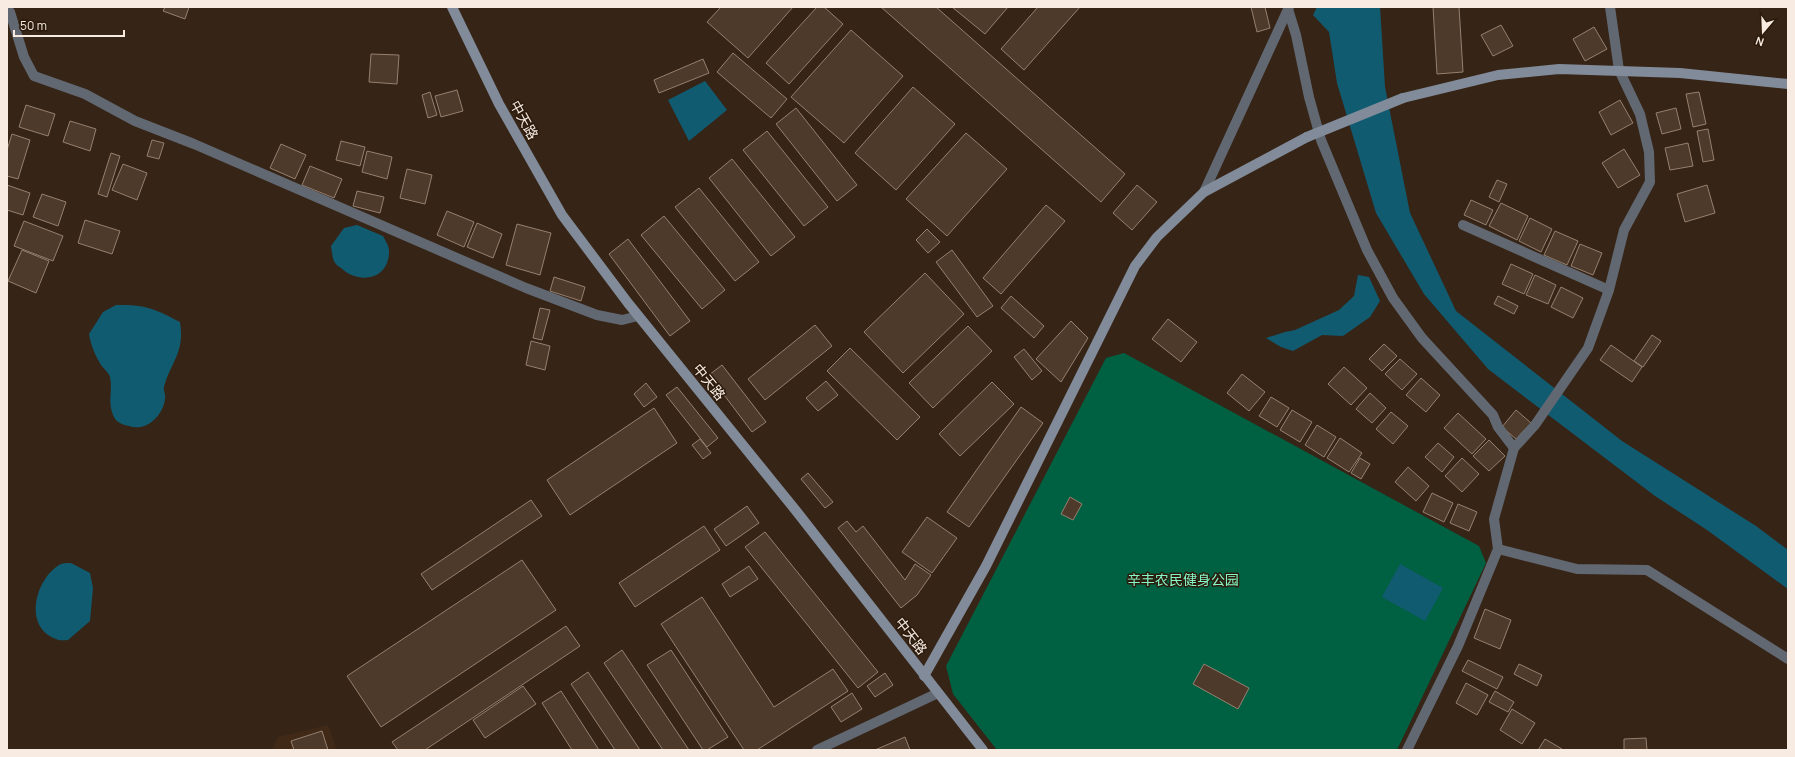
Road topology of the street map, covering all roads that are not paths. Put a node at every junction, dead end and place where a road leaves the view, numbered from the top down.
1 (452, 7) edge
2 (1610, 7) edge
3 (1288, 8) edge
4 (7, 9) edge
5 (1619, 70) junction
6 (1788, 84) edge
7 (1204, 192) junction
8 (1463, 225) dead end
9 (1609, 290) junction
10 (638, 316) junction
11 (1514, 448) junction
12 (1498, 549) junction
13 (1788, 659) edge
14 (924, 676) junction
15 (938, 693) junction
16 (817, 750) edge
17 (983, 750) edge
18 (1407, 750) edge

1 - 10 main road, 中天路
2 - 5 street
3 - 7 street
3 - 11 street
4 - 10 street
5 - 6 main road
5 - 7 main road, bridge
5 - 9 street
7 - 14 main road
8 - 9 street
9 - 11 street
10 - 14 main road, 中天路
11 - 12 street
12 - 13 street
12 - 18 street
14 - 15 main road, 中天路
15 - 16 street
15 - 17 main road, 中天路

